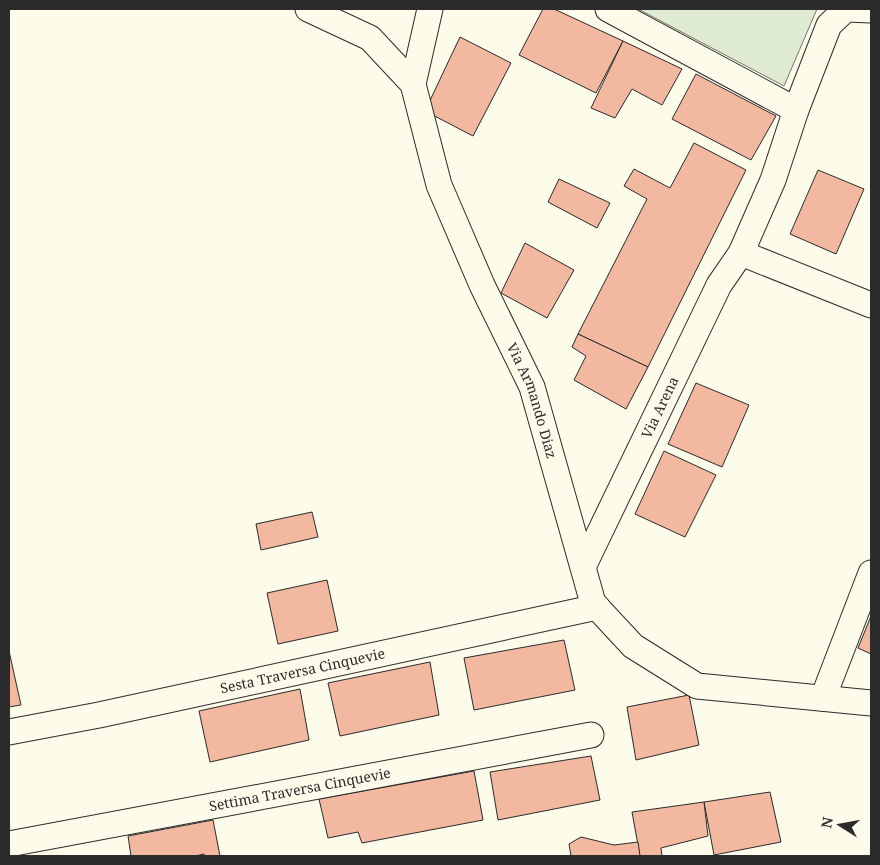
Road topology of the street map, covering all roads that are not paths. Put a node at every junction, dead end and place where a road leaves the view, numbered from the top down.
1 (308, 9) edge
2 (430, 9) edge
3 (608, 9) edge
4 (871, 10) edge
5 (413, 84) junction
6 (796, 110) junction
7 (741, 253) junction
8 (871, 305) edge
9 (584, 565) junction
10 (871, 573) edge
11 (597, 607) junction
12 (823, 698) junction
13 (871, 703) edge
14 (9, 732) edge
15 (591, 735) dead end
16 (9, 844) edge

1 - 5 street, Via Armando Diaz
2 - 5 street
3 - 6 street
4 - 6 street, Via Arena
5 - 9 street, Via Armando Diaz
6 - 7 street, Via Arena
7 - 8 street
7 - 9 street, Via Arena
9 - 11 street, Via Armando Diaz
10 - 12 street
11 - 12 street, Via Armando Diaz
11 - 14 street, Sesta Traversa Cinquevie
12 - 13 street, Via Armando Diaz
15 - 16 street, Settima Traversa Cinquevie

